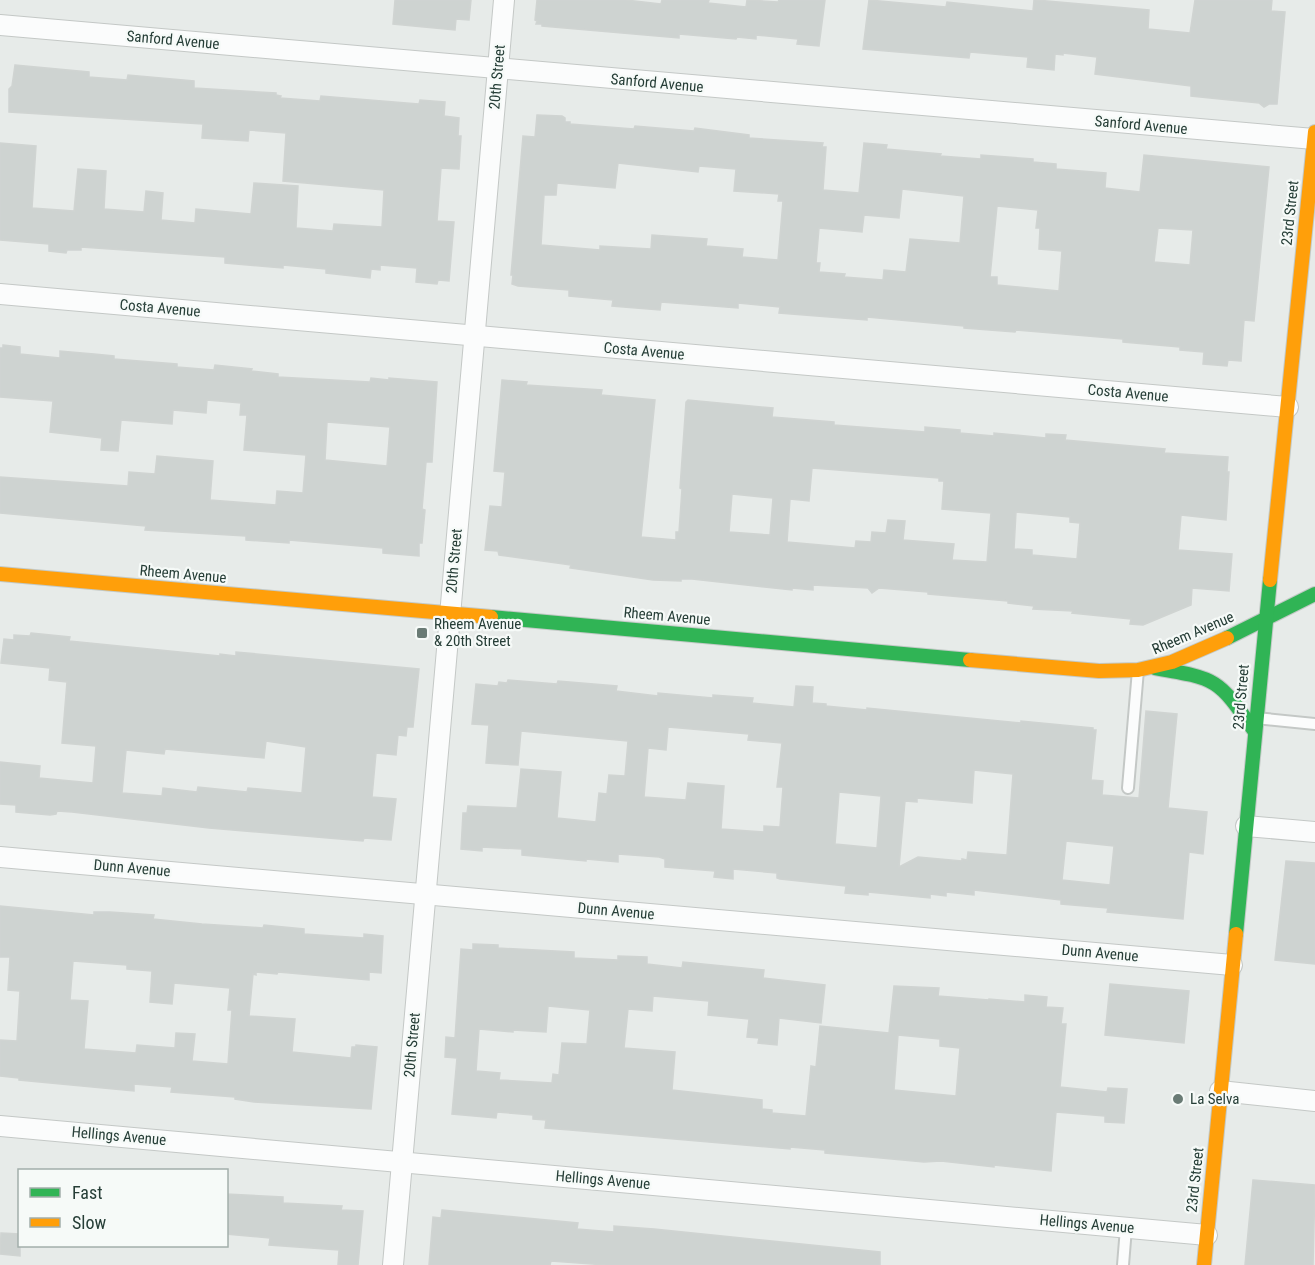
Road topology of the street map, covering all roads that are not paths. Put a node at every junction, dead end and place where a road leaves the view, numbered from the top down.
1 (504, 0) edge
2 (0, 25) edge
3 (498, 69) junction
4 (1315, 132) edge
5 (1314, 139) edge
6 (0, 294) edge
7 (1306, 311) edge
8 (474, 337) junction
9 (1288, 408) junction
10 (0, 574) edge
11 (1315, 594) edge
12 (450, 614) junction
13 (1267, 618) junction
14 (1144, 669) junction
15 (1315, 724) edge
16 (1255, 725) junction
17 (1128, 788) dead end
18 (1246, 826) junction
19 (1315, 832) edge
20 (0, 856) edge
21 (424, 894) junction
22 (1232, 965) junction
23 (1220, 1091) junction
24 (1315, 1101) edge
25 (0, 1126) edge
26 (402, 1161) junction
27 (1126, 1228) junction
28 (1207, 1235) junction
29 (393, 1265) edge
30 (1123, 1265) edge
31 (1204, 1265) edge

1 - 3 street, 20th Street
2 - 3 street, Sanford Avenue
3 - 5 street, Sanford Avenue
3 - 8 street, 20th Street
4 - 5 street, 23rd Street
5 - 7 street, 23rd Street
6 - 8 street, Costa Avenue
7 - 9 street, 23rd Street
8 - 9 street, Costa Avenue
8 - 12 street, 20th Street
9 - 13 street, 23rd Street
10 - 12 street, Rheem Avenue
11 - 13 street, Rheem Avenue
12 - 14 street, Rheem Avenue
12 - 21 street, 20th Street
13 - 14 street, Rheem Avenue
13 - 16 street, 23rd Street
14 - 16 street
14 - 17 lane
15 - 16 lane
16 - 18 street, 23rd Street
18 - 19 street
18 - 22 street, 23rd Street
20 - 21 street, Dunn Avenue
21 - 22 street, Dunn Avenue
21 - 26 street, 20th Street
22 - 23 street, 23rd Street
23 - 24 street
23 - 28 street, 23rd Street
25 - 26 street, Hellings Avenue
26 - 27 street, Hellings Avenue
26 - 29 street, 20th Street
27 - 28 street, Hellings Avenue
27 - 30 lane
28 - 31 street, 23rd Street

